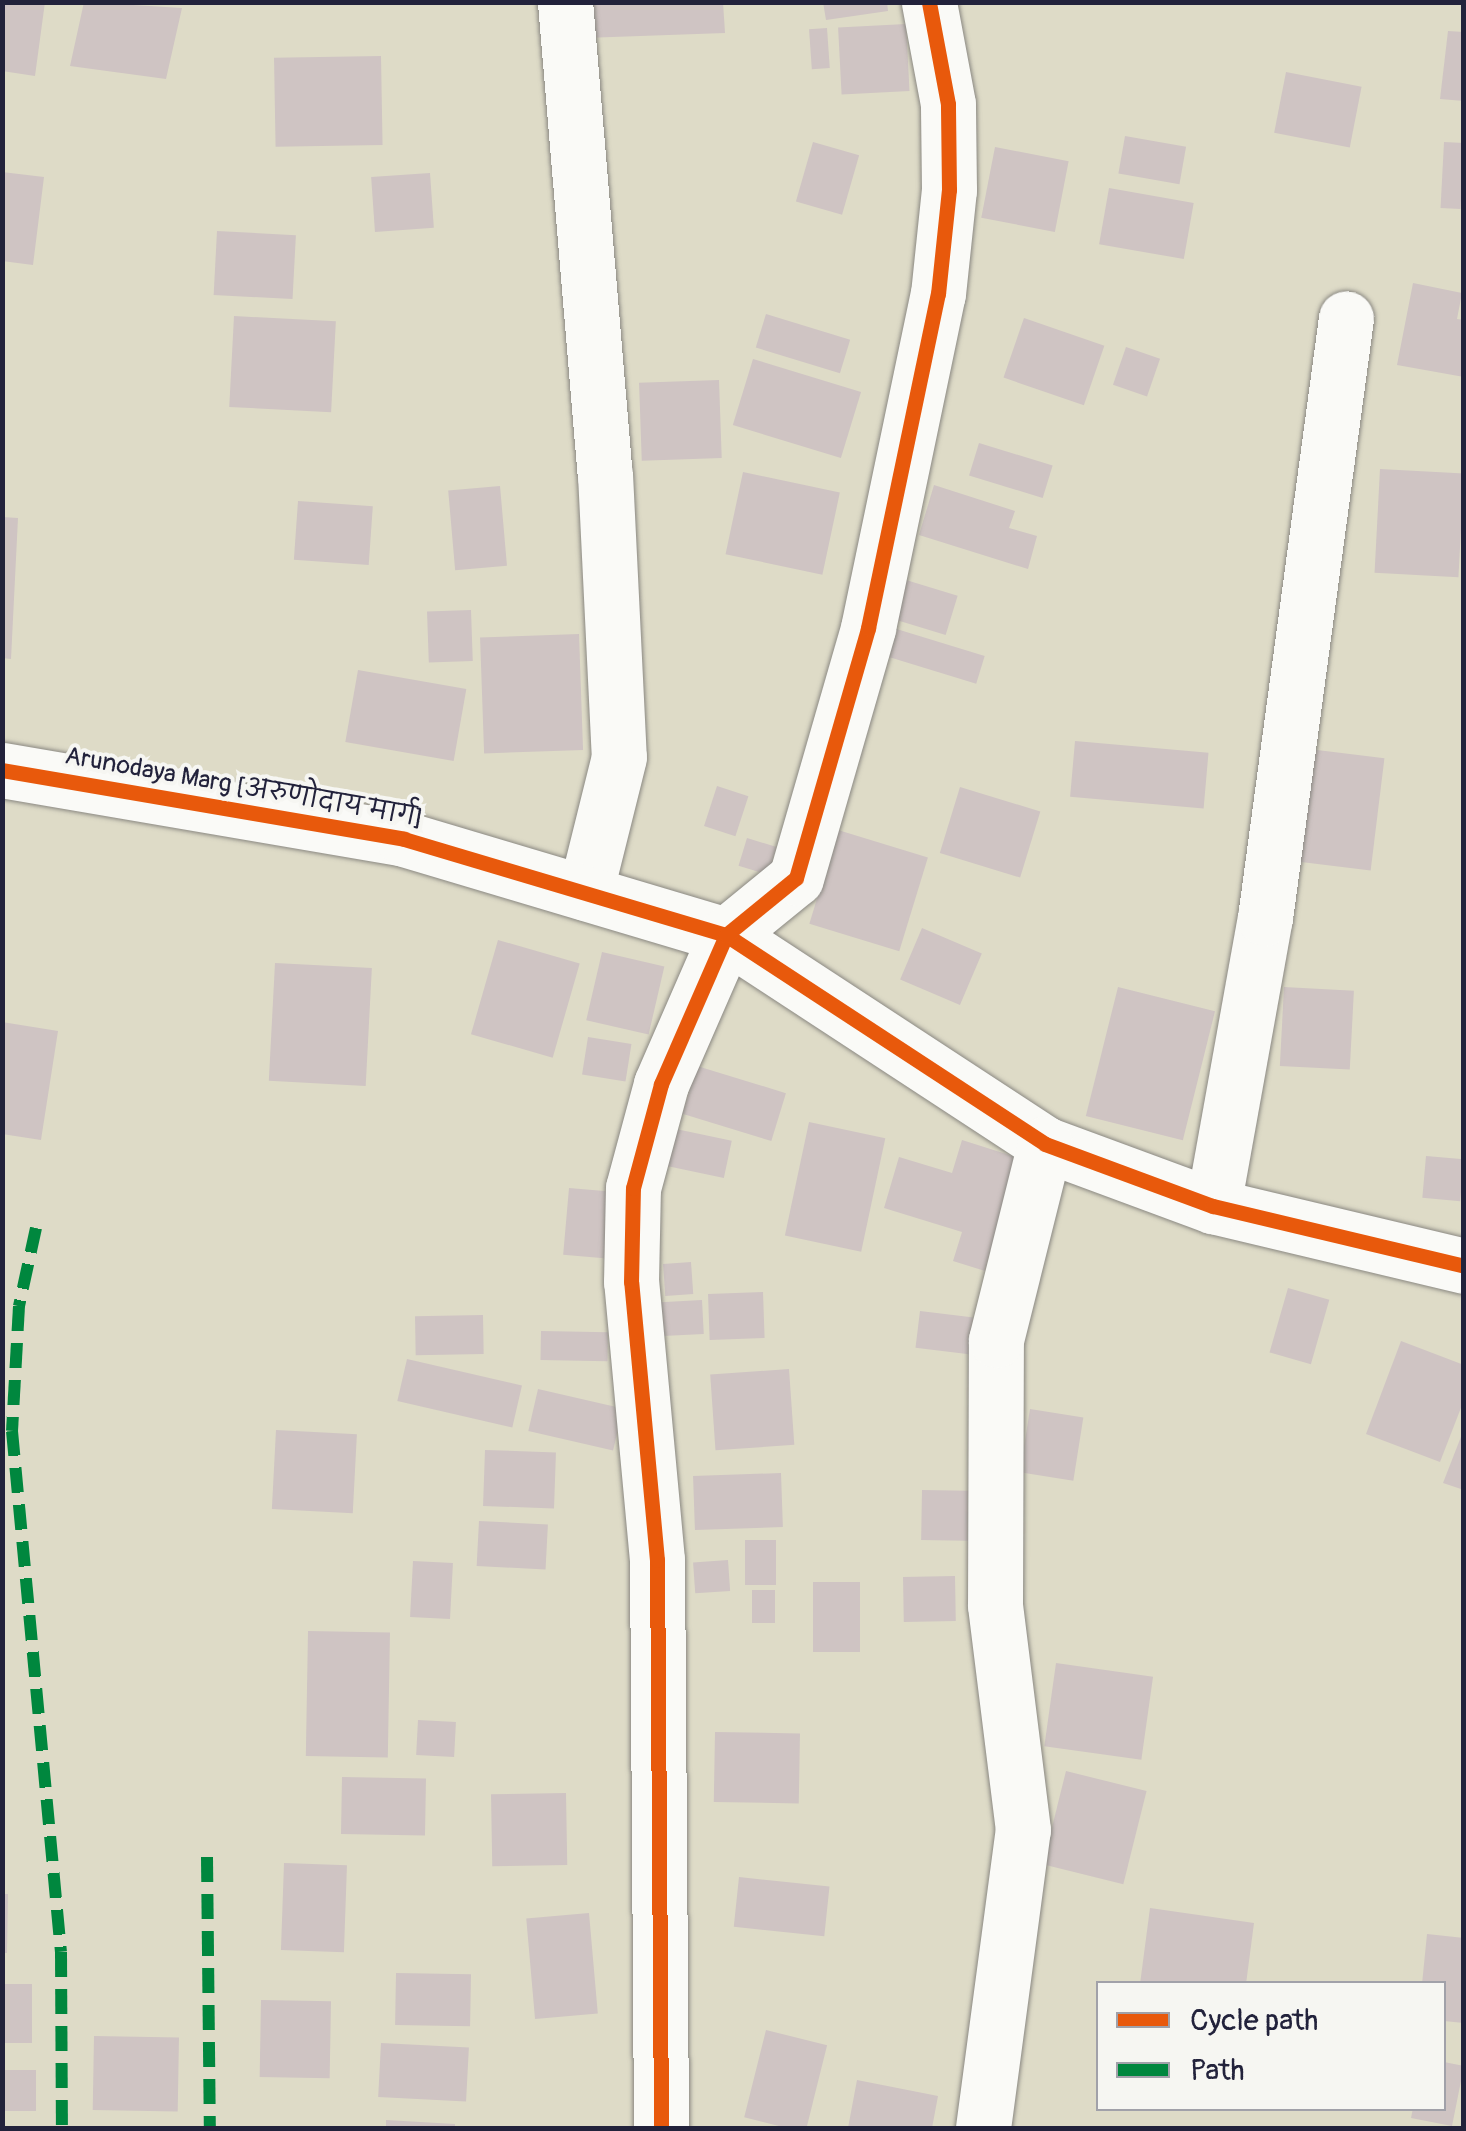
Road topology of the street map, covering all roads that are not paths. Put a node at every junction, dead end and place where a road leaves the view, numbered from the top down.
1 (565, 2) edge
2 (929, 2) edge
3 (1346, 318) dead end
4 (2, 770) edge
5 (585, 893) junction
6 (726, 934) junction
7 (1045, 1144) junction
8 (1213, 1206) junction
9 (1464, 1266) edge
10 (661, 2128) edge
11 (983, 2128) edge

1 - 5 street
2 - 6 street
3 - 8 street
4 - 5 street, Arunodaya Marg [अरुणोदा‍य मार्ग]
5 - 6 street, Arunodaya Marg [अरुणोदा‍य मार्ग]
6 - 7 street, Arunodaya Marg [अरुणोदा‍य मार्ग]
6 - 10 street
7 - 8 street, Arunodaya Marg [अरुणोदा‍य मार्ग]
7 - 11 street
8 - 9 street, Arunodaya Marg [अरुणोदा‍य मार्ग]

